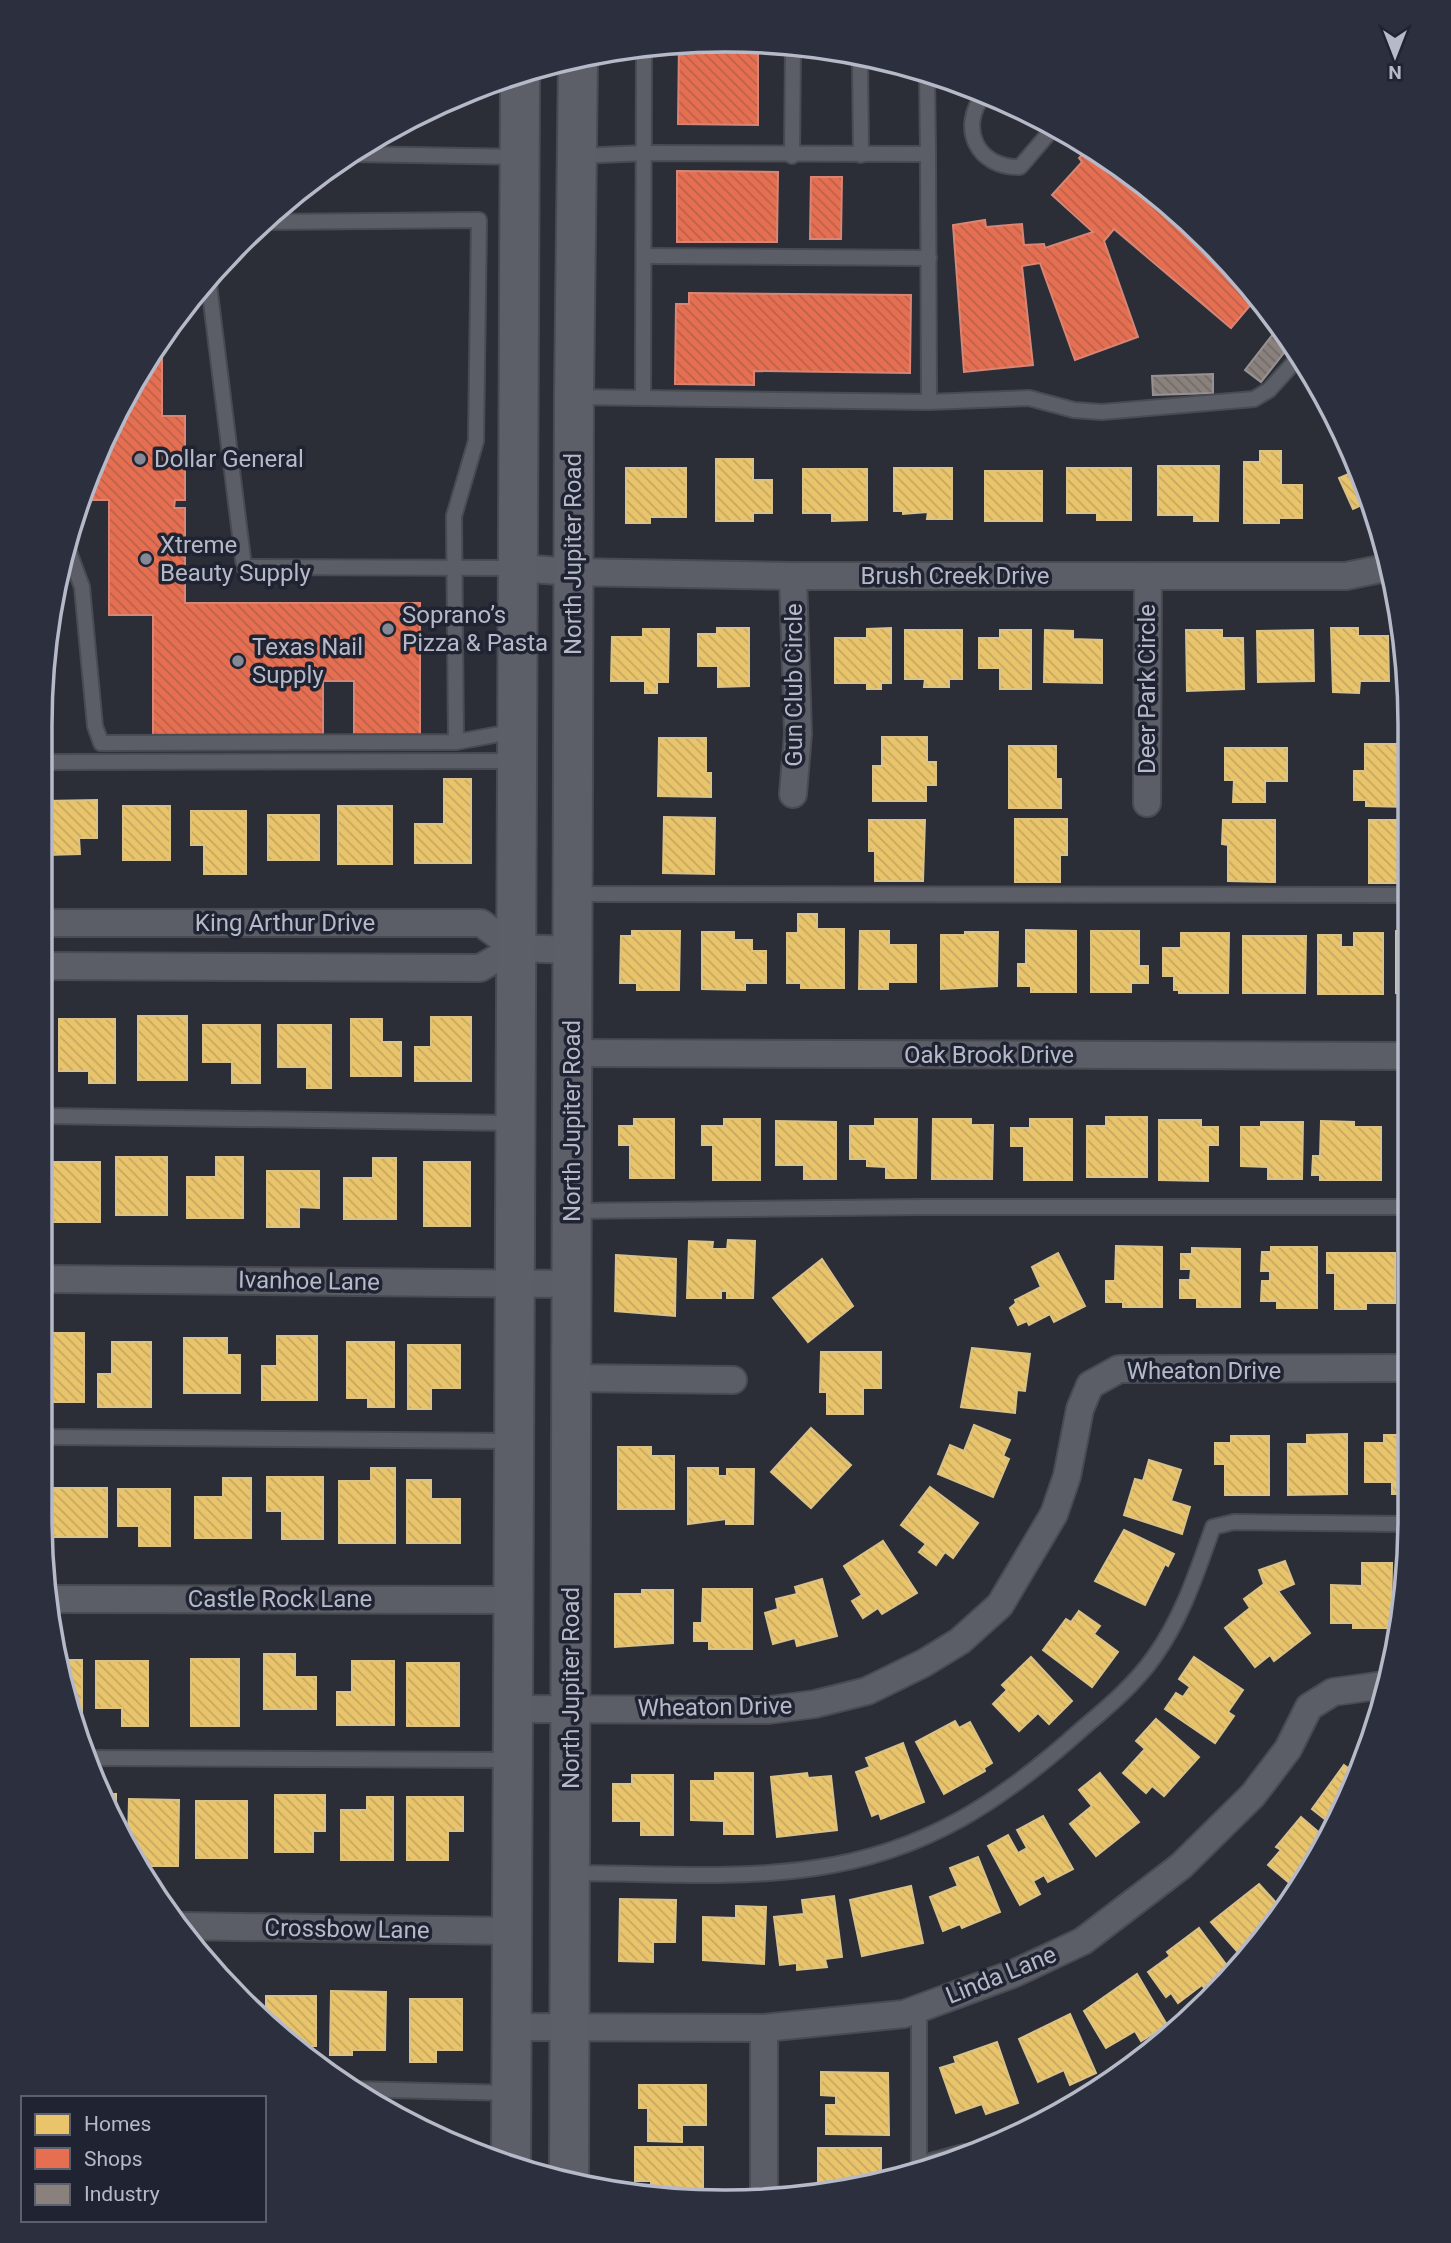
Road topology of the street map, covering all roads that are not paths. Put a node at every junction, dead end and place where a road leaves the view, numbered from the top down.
1 (793, 56) edge
2 (644, 57) edge
3 (860, 66) edge
4 (578, 69) edge
5 (927, 83) edge
6 (520, 85) edge
7 (978, 102) edge
8 (1047, 135) edge
9 (646, 153) junction
10 (371, 154) edge
11 (928, 154) junction
12 (861, 155) junction
13 (576, 156) junction
14 (792, 156) junction
15 (519, 157) junction
16 (280, 222) edge
17 (645, 257) junction
18 (929, 258) junction
19 (210, 294) edge
20 (1293, 364) edge
21 (643, 396) junction
22 (574, 397) junction
23 (929, 402) junction
24 (73, 562) edge
25 (456, 567) junction
26 (518, 568) junction
27 (1380, 569) edge
28 (573, 572) junction
29 (793, 576) junction
30 (1148, 576) junction
31 (456, 742) junction
32 (517, 746) junction
33 (52, 762) edge
34 (793, 793) dead end
35 (1147, 803) dead end
36 (573, 894) junction
37 (1398, 895) edge
38 (52, 923) edge
39 (516, 948) junction
40 (574, 950) junction
41 (52, 966) edge
42 (571, 1053) junction
43 (1398, 1056) edge
44 (52, 1116) edge
45 (516, 1123) junction
46 (1398, 1207) edge
47 (571, 1211) junction
48 (52, 1279) edge
49 (515, 1283) junction
50 (572, 1284) junction
51 (1398, 1368) edge
52 (572, 1378) junction
53 (733, 1380) dead end
54 (52, 1437) edge
55 (513, 1441) junction
56 (1398, 1524) edge
57 (57, 1599) edge
58 (513, 1600) junction
59 (1377, 1686) edge
60 (570, 1708) junction
61 (513, 1709) junction
62 (97, 1758) edge
63 (513, 1760) junction
64 (572, 1873) junction
65 (191, 1926) edge
66 (512, 1931) junction
67 (919, 2008) junction
68 (511, 2027) junction
69 (570, 2028) junction
70 (764, 2028) junction
71 (372, 2090) edge
72 (511, 2093) junction
73 (503, 2153) edge
74 (919, 2162) edge
75 (569, 2172) edge
76 (764, 2189) edge

1 - 14 lane
2 - 9 lane
3 - 12 lane
4 - 13 main road, North Jupiter Road
5 - 11 lane
6 - 15 main road
7 - 8 lane
9 - 13 lane
9 - 14 lane
9 - 17 lane
10 - 15 lane
11 - 12 lane
11 - 18 lane
12 - 14 lane
13 - 15 main road
13 - 22 main road, North Jupiter Road
15 - 26 main road
16 - 25 lane
17 - 18 lane
17 - 21 lane
18 - 23 lane
19 - 25 lane
20 - 23 lane
21 - 22 lane
21 - 23 lane
22 - 28 main road, North Jupiter Road
24 - 31 lane
25 - 26 lane
25 - 31 lane
26 - 28 street, Brush Creek Drive
26 - 32 main road
27 - 30 street, Brush Creek Drive
28 - 29 street, Brush Creek Drive
28 - 36 main road, North Jupiter Road
29 - 30 street, Brush Creek Drive
29 - 34 street, Gun Club Circle
30 - 35 street, Deer Park Circle
31 - 32 lane
32 - 33 lane
32 - 39 main road
36 - 37 lane
36 - 40 main road, North Jupiter Road
38 - 39 street, King Arthur Drive
39 - 40 street
39 - 41 street, King Arthur Drive
39 - 45 main road
40 - 42 main road, North Jupiter Road
42 - 43 street, Oak Brook Drive
42 - 47 main road, North Jupiter Road
44 - 45 lane
45 - 49 main road
46 - 47 lane
47 - 50 main road, North Jupiter Road
48 - 49 street, Ivanhoe Lane
49 - 50 street, Ivanhoe Lane
49 - 55 main road
50 - 52 main road, North Jupiter Road
51 - 60 street, Wheaton Drive
52 - 53 street
52 - 60 main road, North Jupiter Road
54 - 55 lane
55 - 58 main road
56 - 64 lane
57 - 58 street, Castle Rock Lane
58 - 61 main road
59 - 67 street, Linda Lane
60 - 61 street, Wheaton Drive
60 - 64 main road, North Jupiter Road
61 - 63 main road
62 - 63 lane
63 - 66 main road
64 - 69 main road, North Jupiter Road
65 - 66 street, Crossbow Lane
66 - 68 main road
67 - 70 street, Linda Lane
67 - 74 lane
68 - 69 street, Linda Lane
68 - 72 main road
69 - 70 street, Linda Lane
69 - 75 main road, North Jupiter Road
70 - 76 street
71 - 72 lane
72 - 73 main road

